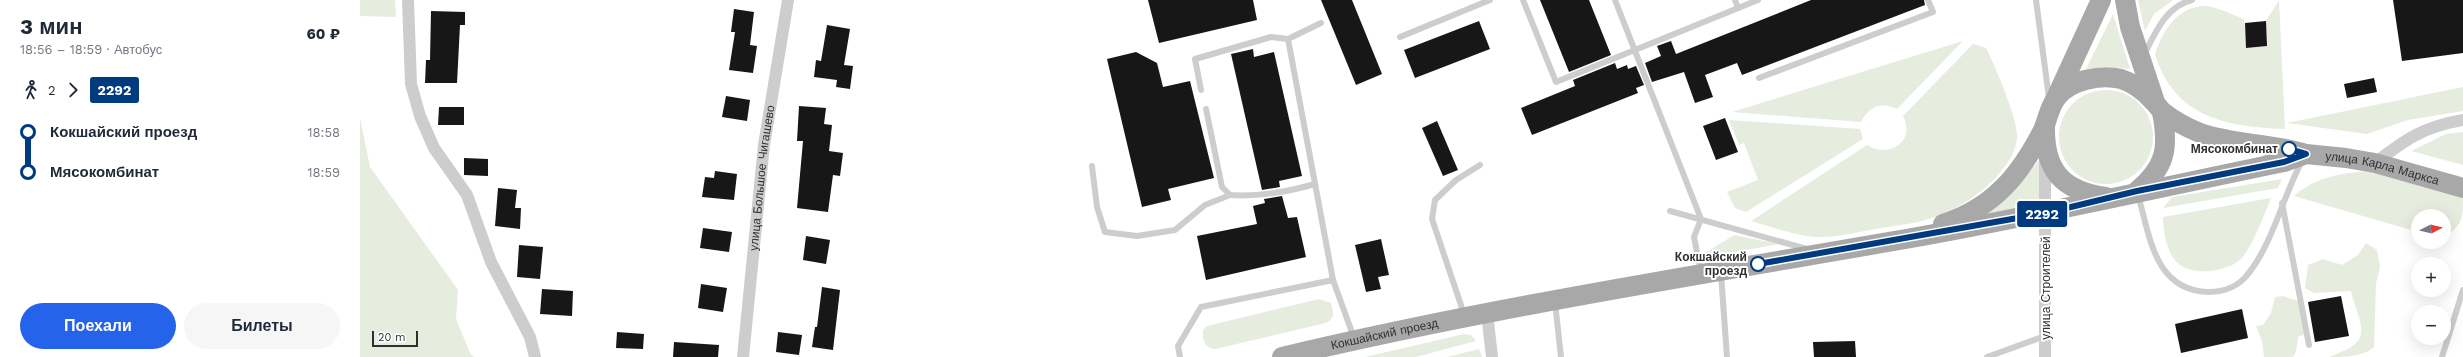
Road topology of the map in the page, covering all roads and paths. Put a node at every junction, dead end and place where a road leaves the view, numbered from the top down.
1 (408, 0) edge
2 (788, 0) edge
3 (1490, 0) edge
4 (1522, 0) edge
5 (1615, 0) edge
6 (1735, 0) edge
7 (1758, 0) edge
8 (1928, 0) edge
9 (2036, 0) edge
10 (2100, 0) edge
11 (2125, 0) edge
12 (2192, 0) edge
13 (1738, 8) junction
14 (1321, 23) dead end
15 (1400, 37) dead end
16 (1288, 39) junction
17 (1635, 50) junction
18 (2141, 62) junction
19 (1759, 78) dead end
20 (1201, 90) dead end
21 (2158, 106) junction
22 (1206, 109) dead end
23 (2051, 110) junction
24 (2463, 120) edge
25 (2045, 147) junction
26 (2306, 154) junction
27 (2375, 163) junction
28 (1480, 165) dead end
29 (1092, 166) dead end
30 (1315, 184) junction
31 (2463, 188) edge
32 (2137, 191) junction
33 (1230, 194) junction
34 (2112, 197) junction
35 (2282, 203) junction
36 (1670, 211) dead end
37 (2046, 213) junction
38 (1701, 219) junction
39 (1918, 237) junction
40 (1822, 253) junction
41 (1721, 270) junction
42 (1701, 273) junction
43 (1333, 280) junction
44 (2463, 290) edge
45 (1554, 301) junction
46 (1487, 313) junction
47 (1465, 318) junction
48 (2045, 336) junction
49 (1354, 340) junction
50 (2309, 345) dead end
51 (535, 357) edge
52 (743, 357) edge
53 (1180, 357) edge
54 (1282, 357) edge
55 (1492, 357) edge
56 (1561, 357) edge
57 (1727, 357) edge
58 (1987, 357) edge
59 (2045, 357) edge
60 (2442, 357) edge

1 - 51 street
2 - 52 street, улица Большое Чигашево
3 - 15 lane
4 - 17 lane
5 - 17 lane
6 - 13 lane
7 - 13 lane
8 - 19 lane
9 - 23 lane
10 - 23 main road
11 - 18 main road
12 - 18 lane
13 - 17 lane
14 - 16 lane
16 - 20 lane
16 - 30 lane
17 - 38 lane
18 - 21 main road
21 - 23 main road
21 - 26 main road
21 - 32 main road
22 - 33 lane
23 - 25 main road
23 - 39 main road
24 - 27 street
25 - 34 main road
25 - 37 street, улица Строителей
26 - 27 main road, улица Карла Маркса
26 - 32 main road, улица Карла Маркса
26 - 35 lane
27 - 31 main road, улица Карла Маркса
28 - 47 lane
29 - 33 lane
30 - 33 lane
30 - 43 lane
32 - 34 main road
32 - 35 lane
34 - 37 main road, Кокшайский проезд
35 - 50 lane
36 - 38 lane
37 - 39 main road, Кокшайский проезд
37 - 48 street, улица Строителей
38 - 40 lane
38 - 42 lane
39 - 40 main road, Кокшайский проезд
40 - 41 main road, Кокшайский проезд
41 - 42 main road, Кокшайский проезд
41 - 57 lane
42 - 45 main road, Кокшайский проезд
43 - 49 lane
43 - 53 lane
44 - 60 lane
45 - 46 main road, Кокшайский проезд
45 - 56 lane
46 - 47 main road, Кокшайский проезд
46 - 55 street
47 - 49 main road, Кокшайский проезд
48 - 58 lane
48 - 59 street, улица Строителей
49 - 54 main road, Кокшайский проезд

